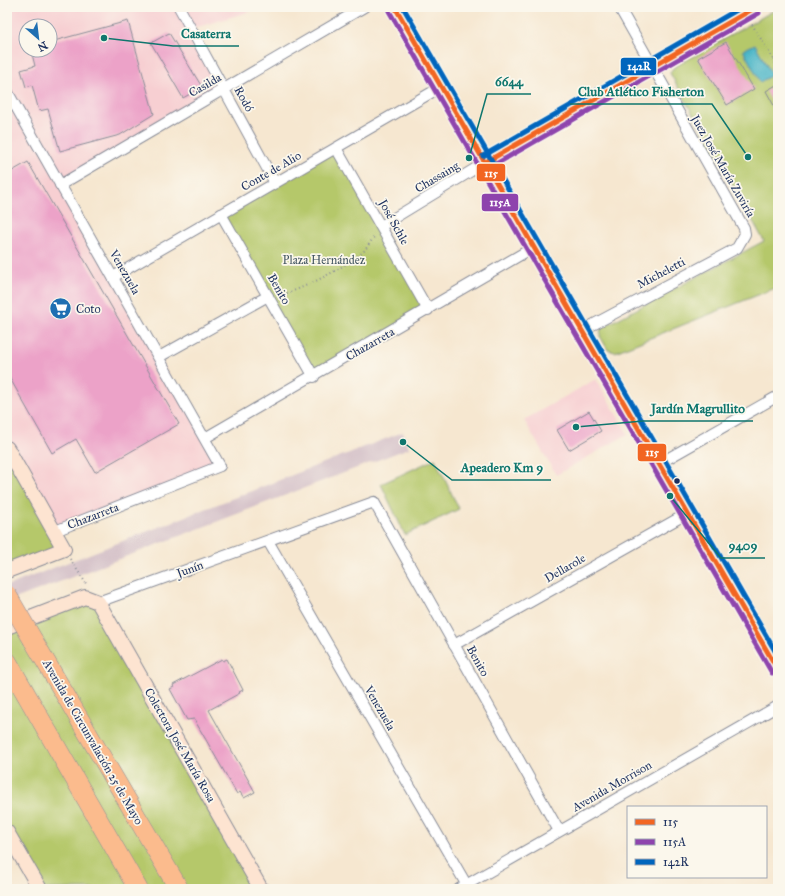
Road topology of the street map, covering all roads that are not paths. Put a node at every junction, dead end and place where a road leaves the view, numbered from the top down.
1 (179, 7) edge
2 (364, 7) edge
3 (395, 7) edge
4 (619, 7) edge
5 (756, 7) edge
6 (652, 67) junction
7 (441, 88) junction
8 (224, 89) junction
9 (7, 91) edge
10 (336, 148) junction
11 (486, 162) junction
12 (275, 183) junction
13 (60, 185) junction
14 (221, 214) junction
15 (381, 226) junction
16 (745, 234) joint
17 (534, 247) junction
18 (113, 277) junction
19 (268, 296) junction
20 (428, 310) junction
21 (583, 330) junction
22 (159, 357) junction
23 (314, 377) junction
24 (778, 396) edge
25 (205, 438) junction
26 (7, 448) edge
27 (660, 463) junction
28 (220, 466) joint
29 (374, 502) joint
30 (688, 513) junction
31 (55, 531) junction
32 (268, 541) junction
33 (7, 571) edge
34 (7, 595) edge
35 (98, 602) junction
36 (7, 627) edge
37 (454, 645) junction
38 (7, 661) edge
39 (778, 670) edge
40 (778, 706) edge
41 (559, 831) junction
42 (7, 832) edge
43 (465, 888) edge
44 (40, 889) edge
45 (138, 889) edge
46 (179, 889) edge
47 (262, 889) edge

1 - 8 street, Rodó
2 - 8 street, Casilda
3 - 7 street
4 - 6 street, Juez José María Zuviría
5 - 6 street, Chassaing
6 - 11 street, Chassaing
6 - 16 street, Juez José María Zuviría
7 - 10 street, Conte de Alio
7 - 11 street
8 - 12 street, Rodó
8 - 13 street, Casilda
9 - 13 street, Venezuela
10 - 12 street, Conte de Alio
10 - 15 street, José Schle
11 - 15 street, Chassaing
11 - 17 street
12 - 14 street, Conte de Alio
13 - 18 street, Venezuela
14 - 18 street, Conte de Alio
14 - 19 street, Benito
15 - 20 street, José Schle
16 - 21 street, Micheletti
17 - 20 street, Chazarreta
17 - 21 street
18 - 22 street, Venezuela
19 - 22 street
19 - 23 street, Benito
20 - 23 street, Chazarreta
21 - 27 street
22 - 25 street, Venezuela
23 - 25 street, Chazarreta
24 - 27 street
25 - 28 street, Venezuela
26 - 31 street
27 - 30 street
28 - 31 street, Chazarreta
29 - 32 street, Junín
29 - 37 street, Benito
30 - 37 street, Dellarole
30 - 39 street
31 - 33 street, Chazarreta
32 - 35 street, Junín
32 - 43 street, Venezuela
34 - 46 highway, Avenida de Circunvalación 25 de Mayo, bridge
35 - 36 street, Junín
35 - 47 street, Colectora José María Rosa
37 - 41 street, Benito
38 - 45 highway
40 - 41 street, Avenida Morrison
41 - 43 street, Avenida Morrison
42 - 44 street

